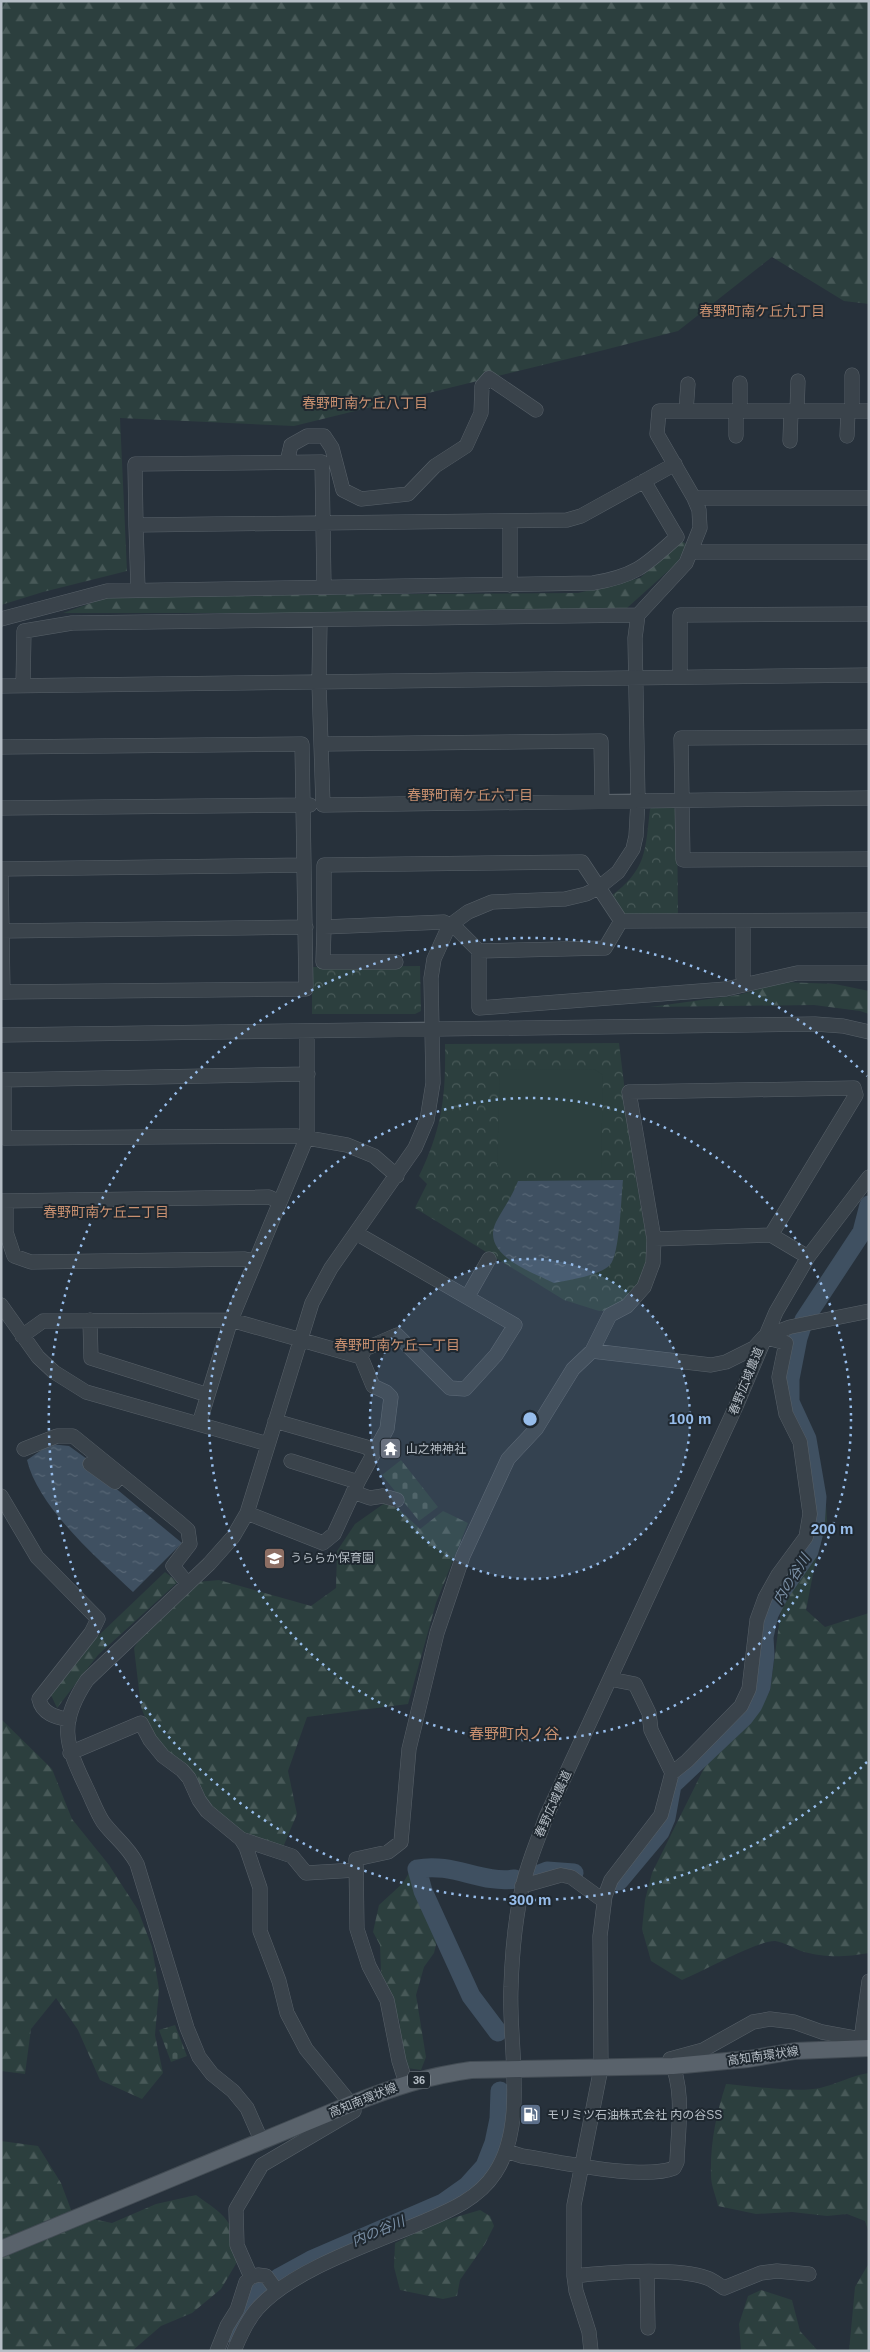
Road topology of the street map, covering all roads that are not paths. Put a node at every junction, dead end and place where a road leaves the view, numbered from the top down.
1 (852, 375) dead end
2 (798, 381) dead end
3 (740, 383) dead end
4 (688, 384) dead end
5 (536, 410) dead end
6 (686, 411) junction
7 (738, 411) junction
8 (794, 411) junction
9 (850, 411) junction
10 (869, 411) edge
11 (736, 436) dead end
12 (847, 436) dead end
13 (790, 441) dead end
14 (287, 462) junction
15 (675, 464) junction
16 (644, 481) junction
17 (694, 498) junction
18 (869, 498) edge
19 (510, 522) junction
20 (323, 523) junction
21 (136, 525) junction
22 (692, 552) junction
23 (869, 552) edge
24 (510, 584) junction
25 (324, 586) junction
26 (138, 590) junction
27 (869, 614) edge
28 (638, 616) junction
29 (1, 619) edge
30 (320, 621) junction
31 (869, 675) edge
32 (680, 677) junction
33 (636, 678) junction
34 (319, 683) junction
35 (1, 686) edge
36 (23, 686) junction
37 (869, 737) edge
38 (322, 744) junction
39 (1, 747) edge
40 (869, 798) edge
41 (602, 800) junction
42 (638, 800) junction
43 (682, 800) junction
44 (303, 805) junction
45 (323, 805) junction
46 (1, 808) edge
47 (869, 859) edge
48 (304, 866) junction
49 (598, 888) junction
50 (869, 920) edge
51 (621, 921) junction
52 (743, 921) junction
53 (448, 926) junction
54 (306, 927) junction
55 (324, 927) junction
56 (2, 931) edge
57 (479, 951) junction
58 (396, 962) dead end
59 (869, 973) edge
60 (745, 984) junction
61 (433, 1030) junction
62 (307, 1032) junction
63 (869, 1032) edge
64 (1, 1035) edge
65 (308, 1074) junction
66 (3, 1080) edge
67 (307, 1137) junction
68 (397, 1176) junction
69 (869, 1177) edge
70 (3, 1201) edge
71 (280, 1202) junction
72 (356, 1233) junction
73 (771, 1236) junction
74 (654, 1238) junction
75 (808, 1258) junction
76 (488, 1259) dead end
77 (254, 1261) junction
78 (468, 1296) junction
79 (1, 1306) edge
80 (869, 1312) edge
81 (90, 1320) junction
82 (231, 1320) junction
83 (22, 1336) junction
84 (764, 1337) junction
85 (299, 1340) junction
86 (592, 1351) junction
87 (361, 1357) junction
88 (208, 1395) junction
89 (275, 1421) junction
90 (199, 1424) junction
91 (268, 1444) junction
92 (24, 1449) dead end
93 (374, 1453) junction
94 (291, 1461) dead end
95 (90, 1464) dead end
96 (355, 1487) junction
97 (1, 1496) edge
98 (397, 1500) dead end
99 (247, 1513) junction
100 (179, 1522) junction
101 (188, 1584) junction
102 (610, 1679) junction
103 (69, 1720) junction
104 (70, 1753) junction
105 (672, 1773) junction
106 (241, 1840) junction
107 (356, 1870) junction
108 (522, 1886) junction
109 (605, 1895) junction
110 (869, 1981) edge
111 (863, 2045) edge
112 (673, 2066) junction
113 (601, 2068) junction
114 (513, 2071) junction
115 (406, 2083) junction
116 (352, 2104) junction
117 (262, 2142) junction
118 (506, 2151) junction
119 (581, 2165) junction
120 (1, 2249) edge
121 (648, 2272) junction
122 (809, 2274) dead end
123 (574, 2276) junction
124 (251, 2277) junction
125 (272, 2284) junction
126 (648, 2328) dead end
127 (218, 2351) edge
128 (234, 2351) edge
129 (591, 2351) edge

1 - 9 street
2 - 8 street
3 - 7 street
4 - 6 street
5 - 14 street
6 - 7 street
6 - 15 street
7 - 8 street
7 - 11 street
8 - 9 street
8 - 13 street
9 - 10 street
9 - 12 street
14 - 20 street
14 - 21 street
15 - 16 street
15 - 17 street
16 - 19 street
16 - 24 street
17 - 18 street
17 - 22 street
19 - 20 street
19 - 24 street
20 - 21 street
20 - 25 street
21 - 26 street
22 - 23 street
22 - 28 street
24 - 25 street
25 - 26 street
26 - 29 street
27 - 32 street
28 - 30 street
28 - 33 street
30 - 34 street
30 - 36 street
31 - 32 street
32 - 33 street
33 - 34 street
33 - 42 street
34 - 36 street
34 - 38 street
35 - 36 street
37 - 43 street
38 - 41 street
38 - 45 street
39 - 44 street
40 - 43 street
41 - 42 street
41 - 45 street
42 - 43 street
42 - 49 street
43 - 47 street
44 - 45 street
44 - 46 street
44 - 48 street
48 - 54 street
48 - 56 street
49 - 51 street
49 - 53 street
49 - 55 street
50 - 52 street
51 - 52 street
51 - 57 street
52 - 60 street
53 - 55 street
53 - 57 street
53 - 61 street
54 - 56 street
54 - 56 street
55 - 58 street
57 - 60 street
59 - 60 street
61 - 62 street
61 - 63 street
61 - 68 street
62 - 64 street
62 - 65 street
65 - 66 street
65 - 67 street
66 - 67 street
67 - 68 street
67 - 71 street
68 - 72 street
69 - 75 street, 春野広域農道
70 - 71 street
70 - 77 street
71 - 77 street
72 - 78 street
72 - 85 street
73 - 74 street
73 - 74 street
73 - 75 street
74 - 86 street
75 - 84 street, 春野広域農道
76 - 78 street
77 - 82 street
78 - 87 street
79 - 83 street
80 - 84 street
81 - 82 street
81 - 83 street
81 - 88 street
82 - 85 street
82 - 88 street
83 - 90 street
84 - 86 street
84 - 102 street, 春野広域農道
84 - 105 street
85 - 87 street
85 - 89 street
86 - 107 street
87 - 93 street
88 - 90 street
89 - 91 street
89 - 93 street
90 - 91 street
91 - 99 street
92 - 100 street
93 - 96 street
94 - 96 street
95 - 100 street
96 - 98 street
96 - 99 street
97 - 103 street
99 - 101 street
100 - 101 street
101 - 103 street
102 - 105 street
102 - 108 street, 春野広域農道
103 - 104 street
104 - 106 street
104 - 117 street
105 - 109 street
106 - 107 street
106 - 116 street
107 - 115 street
108 - 109 street
108 - 114 street, 春野広域農道
109 - 113 street
110 - 111 street
111 - 112 main road, 高知南環状線 / 36
111 - 112 street
112 - 113 main road, 高知南環状線 / 36
112 - 119 street
113 - 114 main road, 高知南環状線 / 36
113 - 119 street
114 - 115 main road, 高知南環状線 / 36
114 - 118 street, 春野広域農道
115 - 116 main road, 高知南環状線 / 36
116 - 117 main road, 高知南環状線 / 36
116 - 124 street
117 - 120 main road, 高知南環状線 / 36
118 - 119 street
118 - 125 street, 春野広域農道
119 - 123 street
121 - 122 street
121 - 123 street
121 - 126 street
123 - 129 street
124 - 125 street
124 - 127 street
125 - 128 street, 春野広域農道

